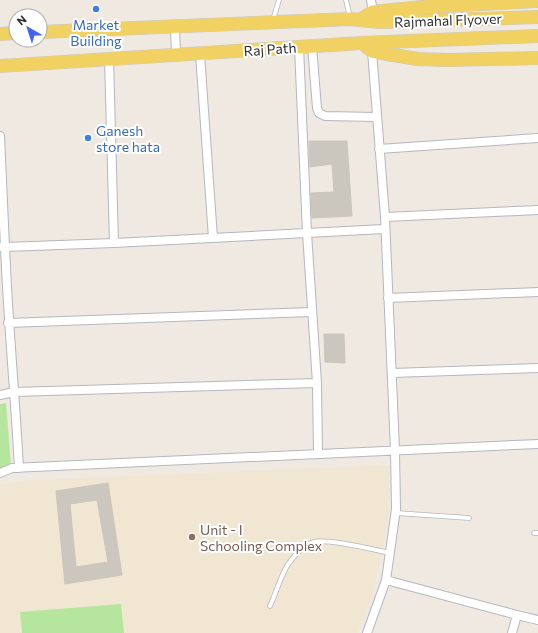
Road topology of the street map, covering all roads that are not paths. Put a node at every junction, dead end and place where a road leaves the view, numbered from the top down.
1 (279, 0) edge
2 (346, 0) edge
3 (538, 1) edge
4 (372, 6) edge
5 (538, 17) edge
6 (355, 20) junction
7 (273, 23) junction
8 (175, 27) junction
9 (48, 32) edge
10 (538, 36) edge
11 (312, 46) junction
12 (299, 47) junction
13 (367, 47) junction
14 (200, 54) junction
15 (176, 55) junction
16 (538, 58) edge
17 (109, 59) junction
18 (0, 66) edge
19 (377, 116) junction
20 (0, 136) edge
21 (538, 138) edge
22 (379, 149) junction
23 (538, 210) edge
24 (385, 217) junction
25 (384, 230) junction
26 (307, 233) junction
27 (214, 238) junction
28 (114, 243) junction
29 (3, 247) edge
30 (538, 292) edge
31 (388, 298) junction
32 (312, 312) junction
33 (8, 323) junction
34 (538, 368) edge
35 (392, 373) junction
36 (317, 383) junction
37 (14, 392) junction
38 (0, 395) edge
39 (538, 444) edge
40 (395, 450) junction
41 (318, 454) junction
42 (19, 468) junction
43 (0, 473) edge
44 (395, 513) junction
45 (469, 518) dead end
46 (390, 553) junction
47 (386, 580) junction
48 (270, 606) dead end
49 (517, 615) junction
50 (538, 620) edge
51 (368, 633) edge
52 (512, 633) edge

1 - 7 lane
2 - 6 lane
3 - 4 main road, Raj Path
4 - 6 main road, Raj Path
5 - 6 main road, Rajmahal Flyover
6 - 7 main road, Raj Path
7 - 8 main road, Raj Path
8 - 9 main road, Raj Path
8 - 15 street
10 - 13 main road, Rajmahal Flyover
11 - 12 main road, Raj Path
11 - 13 main road, Raj Path
11 - 19 street
12 - 14 main road, Raj Path
12 - 26 street
13 - 16 main road, Raj Path
13 - 19 street
14 - 15 main road, Raj Path
14 - 27 street
15 - 17 main road, Raj Path
17 - 18 main road, Raj Path
17 - 28 street
19 - 22 street
20 - 29 street
21 - 22 street
22 - 24 street
23 - 24 street
24 - 25 street
25 - 26 street
25 - 31 street
26 - 27 street
26 - 32 street
27 - 28 street
28 - 29 street
29 - 33 street
30 - 31 street
31 - 35 street
32 - 33 street
32 - 36 street
33 - 37 street
34 - 35 street
35 - 40 street
36 - 37 street
36 - 41 street
37 - 38 street
37 - 42 street
39 - 40 street
40 - 41 street
40 - 44 street
41 - 42 street
42 - 43 street
44 - 45 lane
44 - 46 street
46 - 47 street
46 - 48 lane
47 - 49 street
47 - 51 street
49 - 50 street
49 - 52 street

